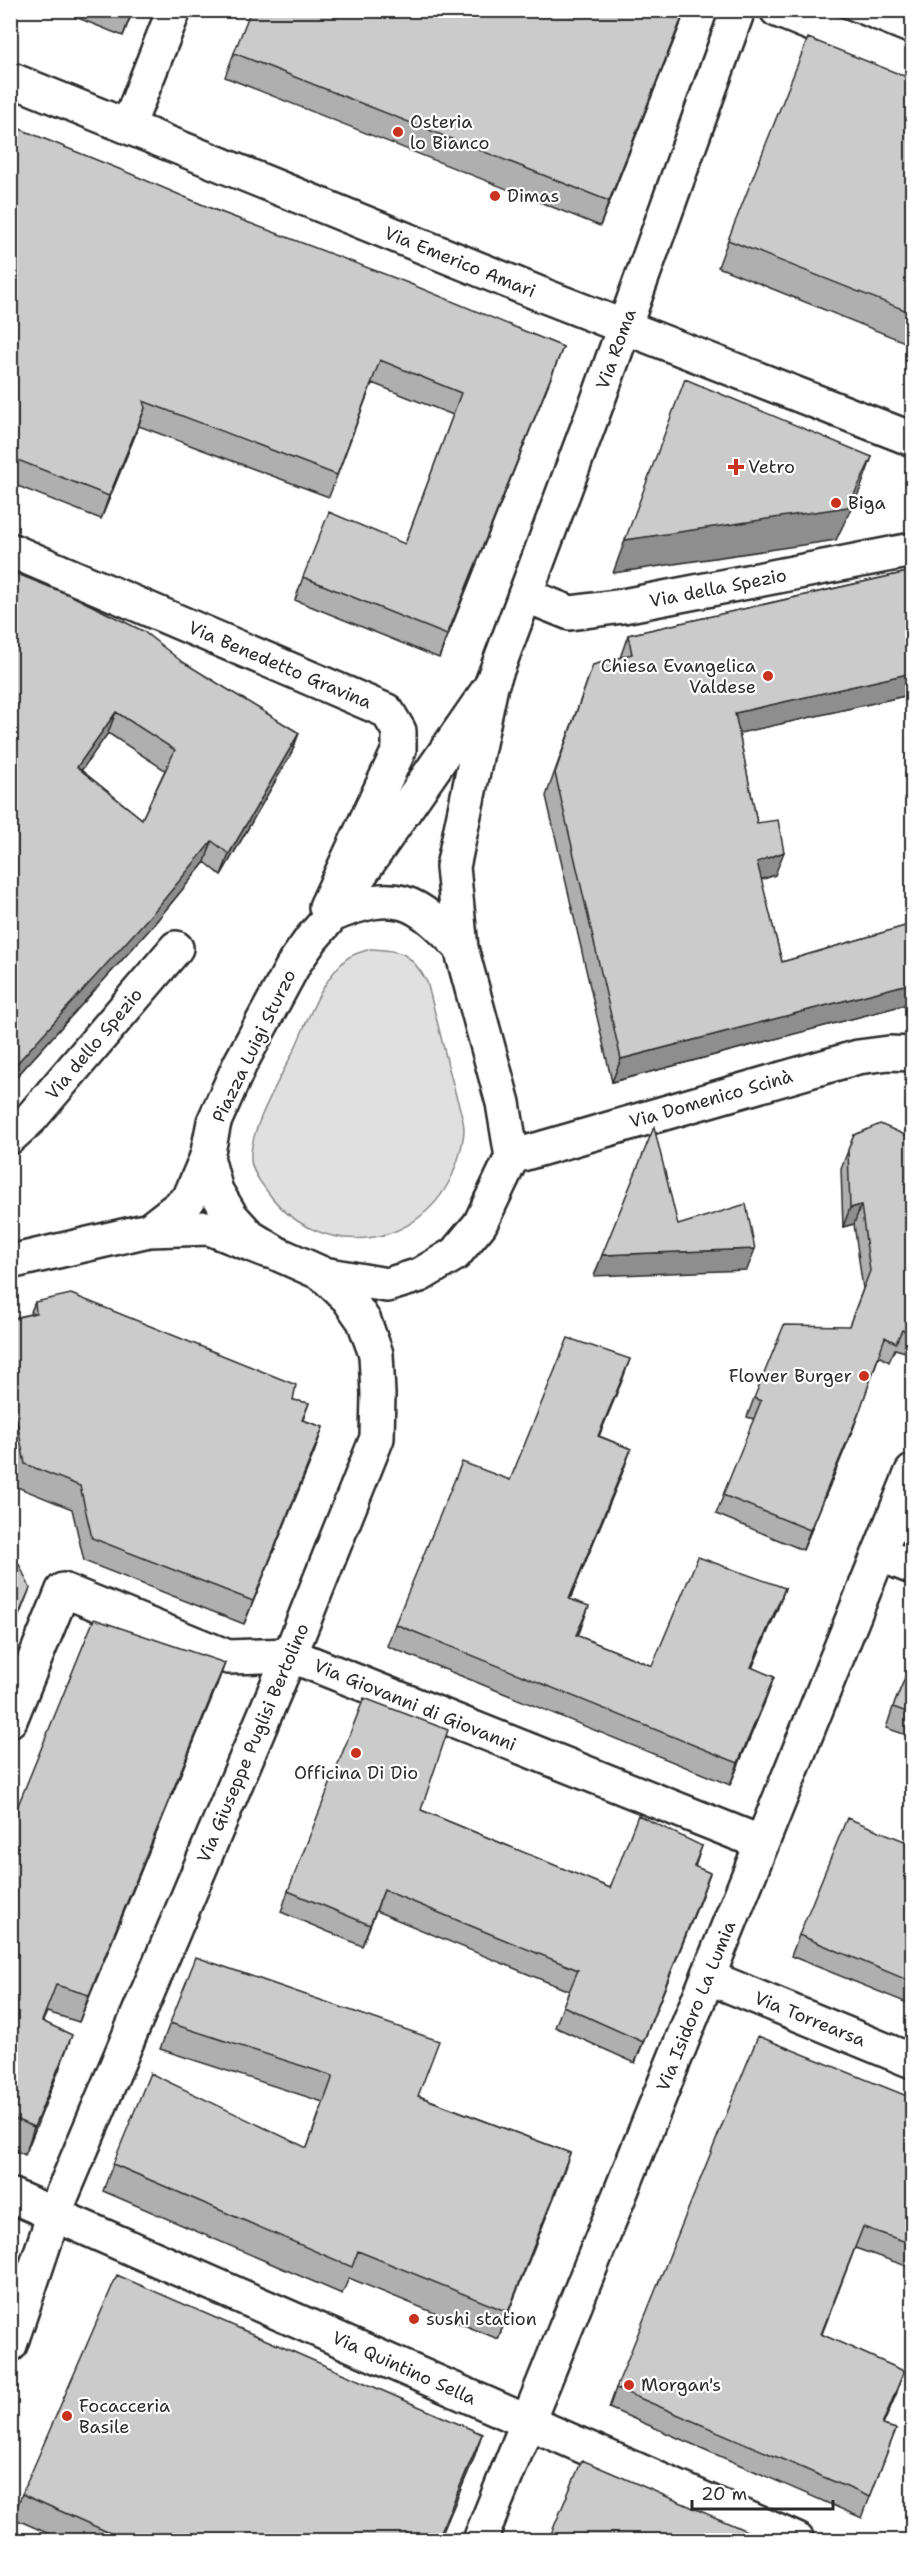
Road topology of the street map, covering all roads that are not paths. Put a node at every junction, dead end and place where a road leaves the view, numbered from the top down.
1 (174, 10) edge
2 (738, 10) edge
3 (777, 10) edge
4 (912, 64) edge
5 (10, 79) edge
6 (128, 126) junction
7 (624, 326) junction
8 (912, 440) edge
9 (10, 550) edge
10 (912, 550) edge
11 (525, 596) junction
12 (491, 686) junction
13 (322, 927) junction
14 (176, 948) dead end
15 (461, 948) junction
16 (912, 1054) edge
17 (18, 1118) edge
18 (512, 1156) junction
19 (207, 1157) junction
20 (149, 1230) junction
21 (278, 1254) junction
22 (10, 1262) edge
23 (323, 1274) junction
24 (912, 1472) edge
25 (879, 1554) junction
26 (912, 1567) edge
27 (290, 1655) junction
28 (10, 1720) edge
29 (762, 1843) junction
30 (708, 1977) junction
31 (912, 2061) edge
32 (10, 2195) edge
33 (54, 2214) junction
34 (10, 2345) edge
35 (528, 2422) junction
36 (480, 2541) edge
37 (797, 2541) edge

1 - 6 street
2 - 7 street, Via Roma
3 - 4 street
5 - 6 street, Via Emerico Amari
6 - 7 street, Via Emerico Amari
7 - 8 street, Via Emerico Amari
7 - 11 street, Via Roma
9 - 13 street, Via Benedetto Gravina
10 - 11 street, Via della Spezio
11 - 12 street, Via Roma
12 - 13 street, Piazza Luigi Sturzo
12 - 15 street
13 - 15 street
13 - 19 street, Piazza Luigi Sturzo
14 - 17 street, Via dello Spezio
15 - 18 street
16 - 18 street, Via Domenico Scinà
18 - 23 street, Piazza Luigi Sturzo
19 - 20 street
19 - 21 street, Piazza Luigi Sturzo
20 - 21 street
20 - 22 street
21 - 23 street, Piazza Luigi Sturzo
23 - 27 street, Via Giuseppe Puglisi Bertolino
24 - 25 street, Via Isidoro La Lumia
25 - 26 street
25 - 29 street, Via Isidoro La Lumia
27 - 28 street, Via Giovanni di Giovanni
27 - 29 street, Via Giovanni di Giovanni
27 - 33 street, Via Giuseppe Puglisi Bertolino
29 - 30 street, Via Isidoro La Lumia
30 - 31 street, Via Torrearsa
30 - 35 street, Via Isidoro La Lumia
32 - 33 street, Via Quintino Sella
33 - 34 street, Via Giuseppe Puglisi Bertolino
33 - 35 street, Via Quintino Sella
35 - 36 street, Via Isidoro La Lumia
35 - 37 street, Via Quintino Sella

